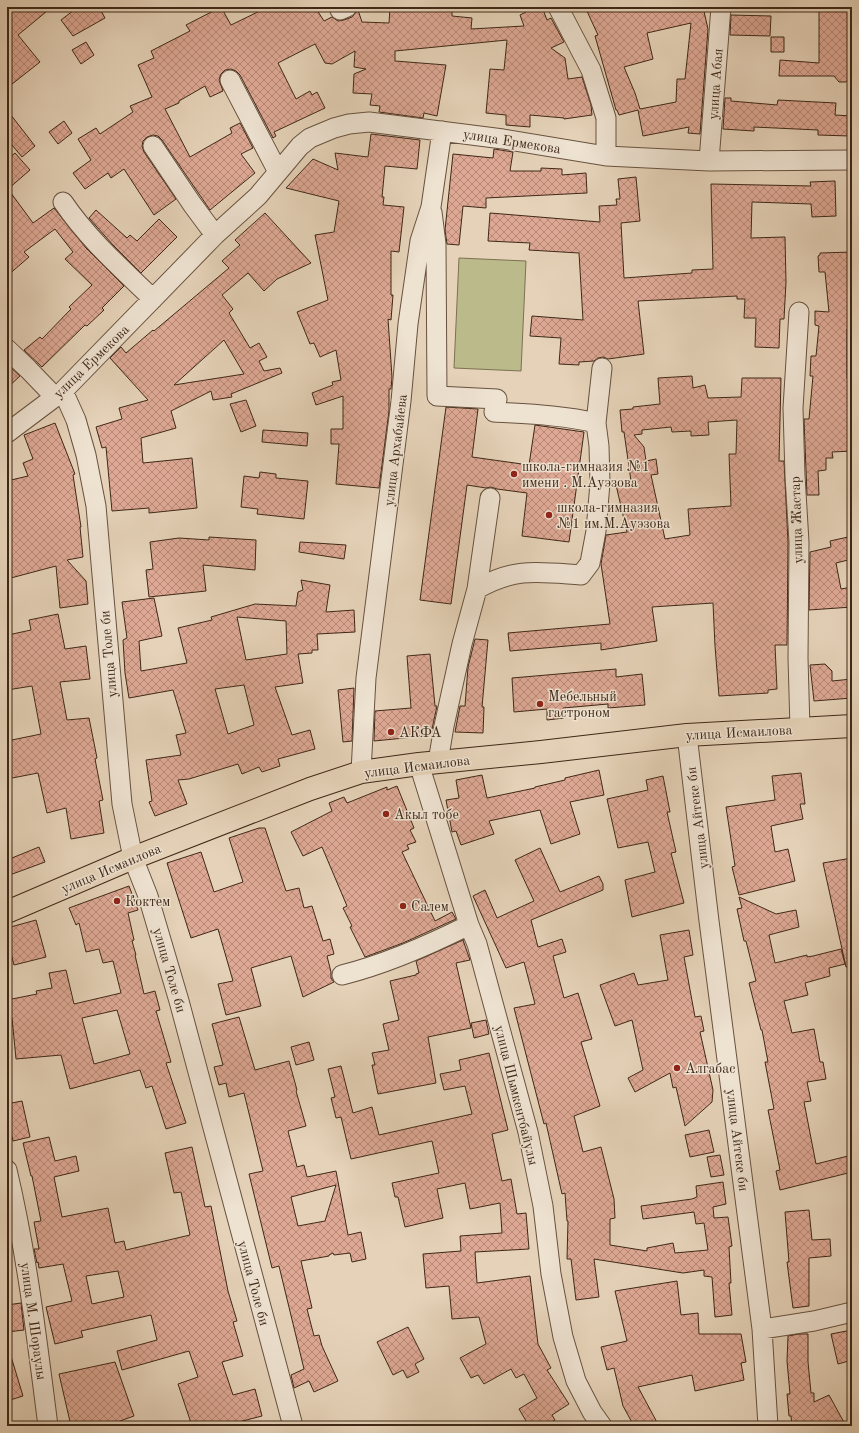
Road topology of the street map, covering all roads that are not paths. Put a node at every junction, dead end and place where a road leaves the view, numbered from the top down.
1 (558, 7) edge
2 (721, 7) edge
3 (230, 80) dead end
4 (442, 131) junction
5 (153, 146) dead end
6 (606, 156) junction
7 (852, 160) edge
8 (709, 161) junction
9 (278, 172) junction
10 (63, 202) dead end
11 (431, 207) junction
12 (215, 235) junction
13 (153, 299) junction
14 (799, 312) dead end
15 (7, 350) edge
16 (602, 368) dead end
17 (59, 394) junction
18 (596, 423) junction
19 (7, 433) edge
20 (490, 498) dead end
21 (477, 589) junction
22 (852, 726) edge
23 (800, 729) junction
24 (687, 735) junction
25 (429, 763) junction
26 (361, 772) junction
27 (134, 858) junction
28 (7, 912) edge
29 (469, 925) junction
30 (342, 975) dead end
31 (7, 1170) edge
32 (852, 1312) edge
33 (762, 1329) junction
34 (48, 1426) edge
35 (293, 1426) edge
36 (602, 1426) edge
37 (768, 1426) edge

1 - 6 street
2 - 8 street, улица Абая
3 - 9 street
4 - 6 street, улица Ермекова
4 - 9 street, улица Ермекова
4 - 11 street, улица Архабайева
5 - 12 street
6 - 8 street, улица Ермекова
7 - 8 street, улица Ермекова
9 - 12 street, улица Ермекова
10 - 13 street
11 - 18 street
11 - 26 street, улица Архабайева
12 - 13 street, улица Ермекова
13 - 17 street, улица Ермекова
14 - 23 street, улица Жастар
15 - 17 street, улица Толе би
16 - 18 street
17 - 19 street, улица Ермекова
17 - 27 street, улица Толе би
18 - 21 street
20 - 21 street
21 - 25 street
22 - 23 main road, улица Исмаилова
23 - 24 main road, улица Исмаилова
24 - 25 main road, улица Исмаилова
24 - 33 street, улица Айтеке би
25 - 26 main road, улица Исмаилова
25 - 29 street, улица Шымкентбайулы
26 - 27 main road, улица Исмаилова
27 - 28 main road, улица Исмаилова
27 - 35 street, улица Толе би
29 - 30 street
29 - 36 street, улица Шымкентбайулы
31 - 34 street, улица М. Шораулы
32 - 33 street
33 - 37 street, улица Айтеке би

